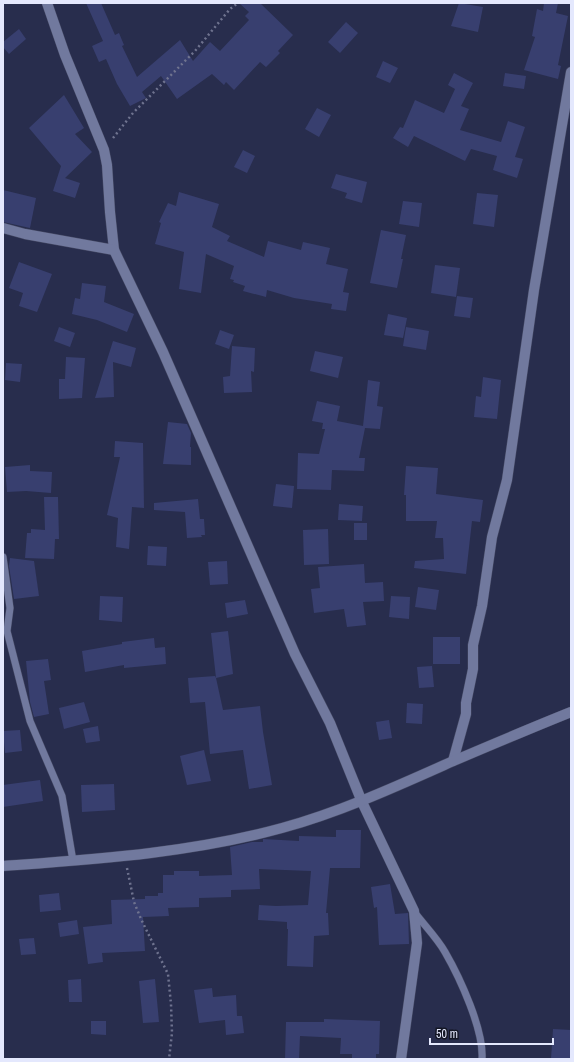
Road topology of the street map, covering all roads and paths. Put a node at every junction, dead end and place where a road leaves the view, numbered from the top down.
1 (47, 3) edge
2 (238, 3) edge
3 (571, 72) edge
4 (104, 150) junction
5 (3, 228) edge
6 (114, 250) junction
7 (3, 557) edge
8 (570, 715) edge
9 (453, 761) junction
10 (362, 802) junction
11 (125, 856) junction
12 (73, 861) junction
13 (3, 866) edge
14 (414, 911) junction
15 (169, 1059) edge
16 (401, 1059) edge
17 (482, 1059) edge

1 - 4 street
2 - 4 path
3 - 9 street
4 - 6 street
5 - 6 street
6 - 10 street
7 - 12 lane
8 - 9 street
9 - 10 street
10 - 11 street
10 - 14 street
11 - 12 street
11 - 15 path
12 - 13 street
14 - 16 street
14 - 17 lane

